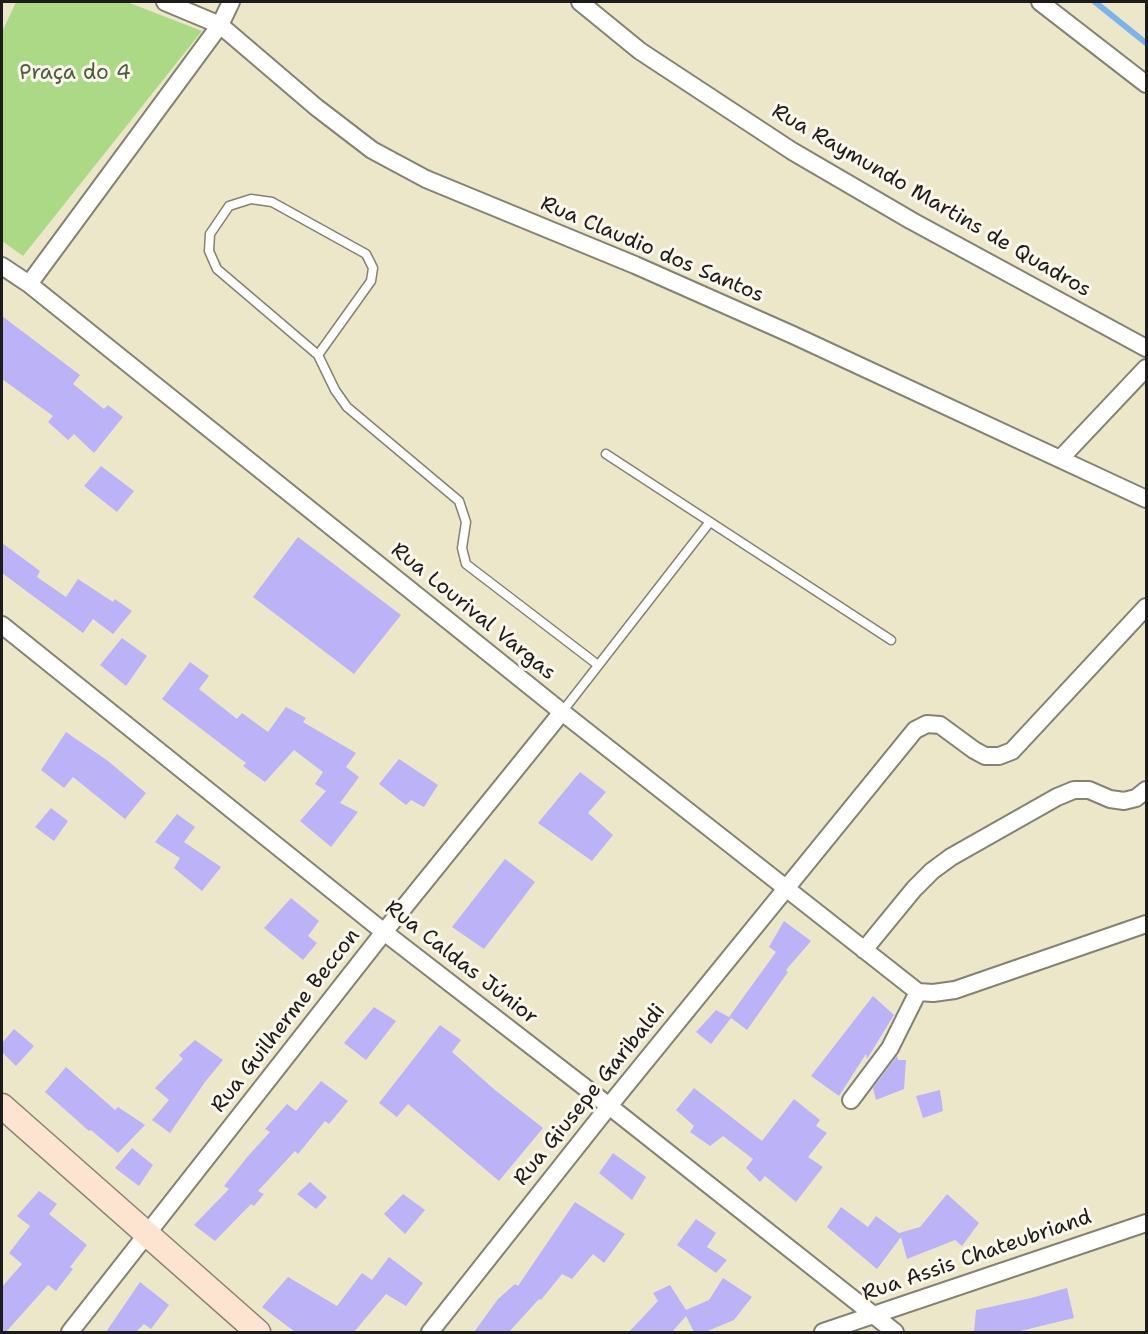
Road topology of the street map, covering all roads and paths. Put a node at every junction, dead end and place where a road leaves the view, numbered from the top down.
1 (165, 2) edge
2 (231, 2) edge
3 (580, 2) edge
4 (1040, 2) edge
5 (220, 25) junction
6 (1146, 84) edge
7 (2, 266) edge
8 (29, 284) junction
9 (1146, 348) edge
10 (318, 355) junction
11 (1146, 368) edge
12 (606, 454) dead end
13 (1060, 459) junction
14 (1146, 499) edge
15 (709, 523) junction
16 (1146, 607) edge
17 (2, 625) edge
18 (891, 640) dead end
19 (598, 665) junction
20 (562, 712) junction
21 (1146, 790) edge
22 (786, 888) junction
23 (1146, 924) edge
24 (384, 932) junction
25 (864, 950) junction
26 (918, 992) junction
27 (851, 1100) dead end
28 (2, 1106) edge
29 (609, 1106) junction
30 (1146, 1223) edge
31 (148, 1235) junction
32 (872, 1315) junction
33 (70, 1332) edge
34 (258, 1332) edge
35 (430, 1332) edge
36 (823, 1332) edge
37 (895, 1332) edge

1 - 5 street, Rua Claudio dos Santos
2 - 5 street
3 - 9 street, Rua Raymundo Martins de Quadros
4 - 6 street
5 - 8 street
5 - 13 street, Rua Claudio dos Santos
7 - 8 street, Rua Lourival Vargas
8 - 20 street, Rua Lourival Vargas
10 - 10 lane
10 - 19 lane
11 - 13 street
12 - 15 lane
13 - 14 street, Rua Claudio dos Santos
15 - 18 lane
15 - 19 lane
16 - 22 street, Rua Giusepe Garibaldi
17 - 24 street, Rua Caldas Júnior
19 - 20 lane
20 - 22 street, Rua Lourival Vargas
20 - 24 street, Rua Guilherme Beccon
21 - 25 street
22 - 25 street, Rua Lourival Vargas
22 - 29 street, Rua Giusepe Garibaldi
23 - 26 street
24 - 29 street, Rua Caldas Júnior
24 - 31 street, Rua Guilherme Beccon
25 - 26 street, Rua Lourival Vargas
26 - 27 street
28 - 31 street
29 - 32 street, Rua Caldas Júnior
29 - 35 street, Rua Giusepe Garibaldi
30 - 32 street, Rua Assis Chateubriand
31 - 33 street, Rua Guilherme Beccon
31 - 34 street
32 - 36 street, Rua Assis Chateubriand
32 - 37 street, Rua Caldas Júnior

